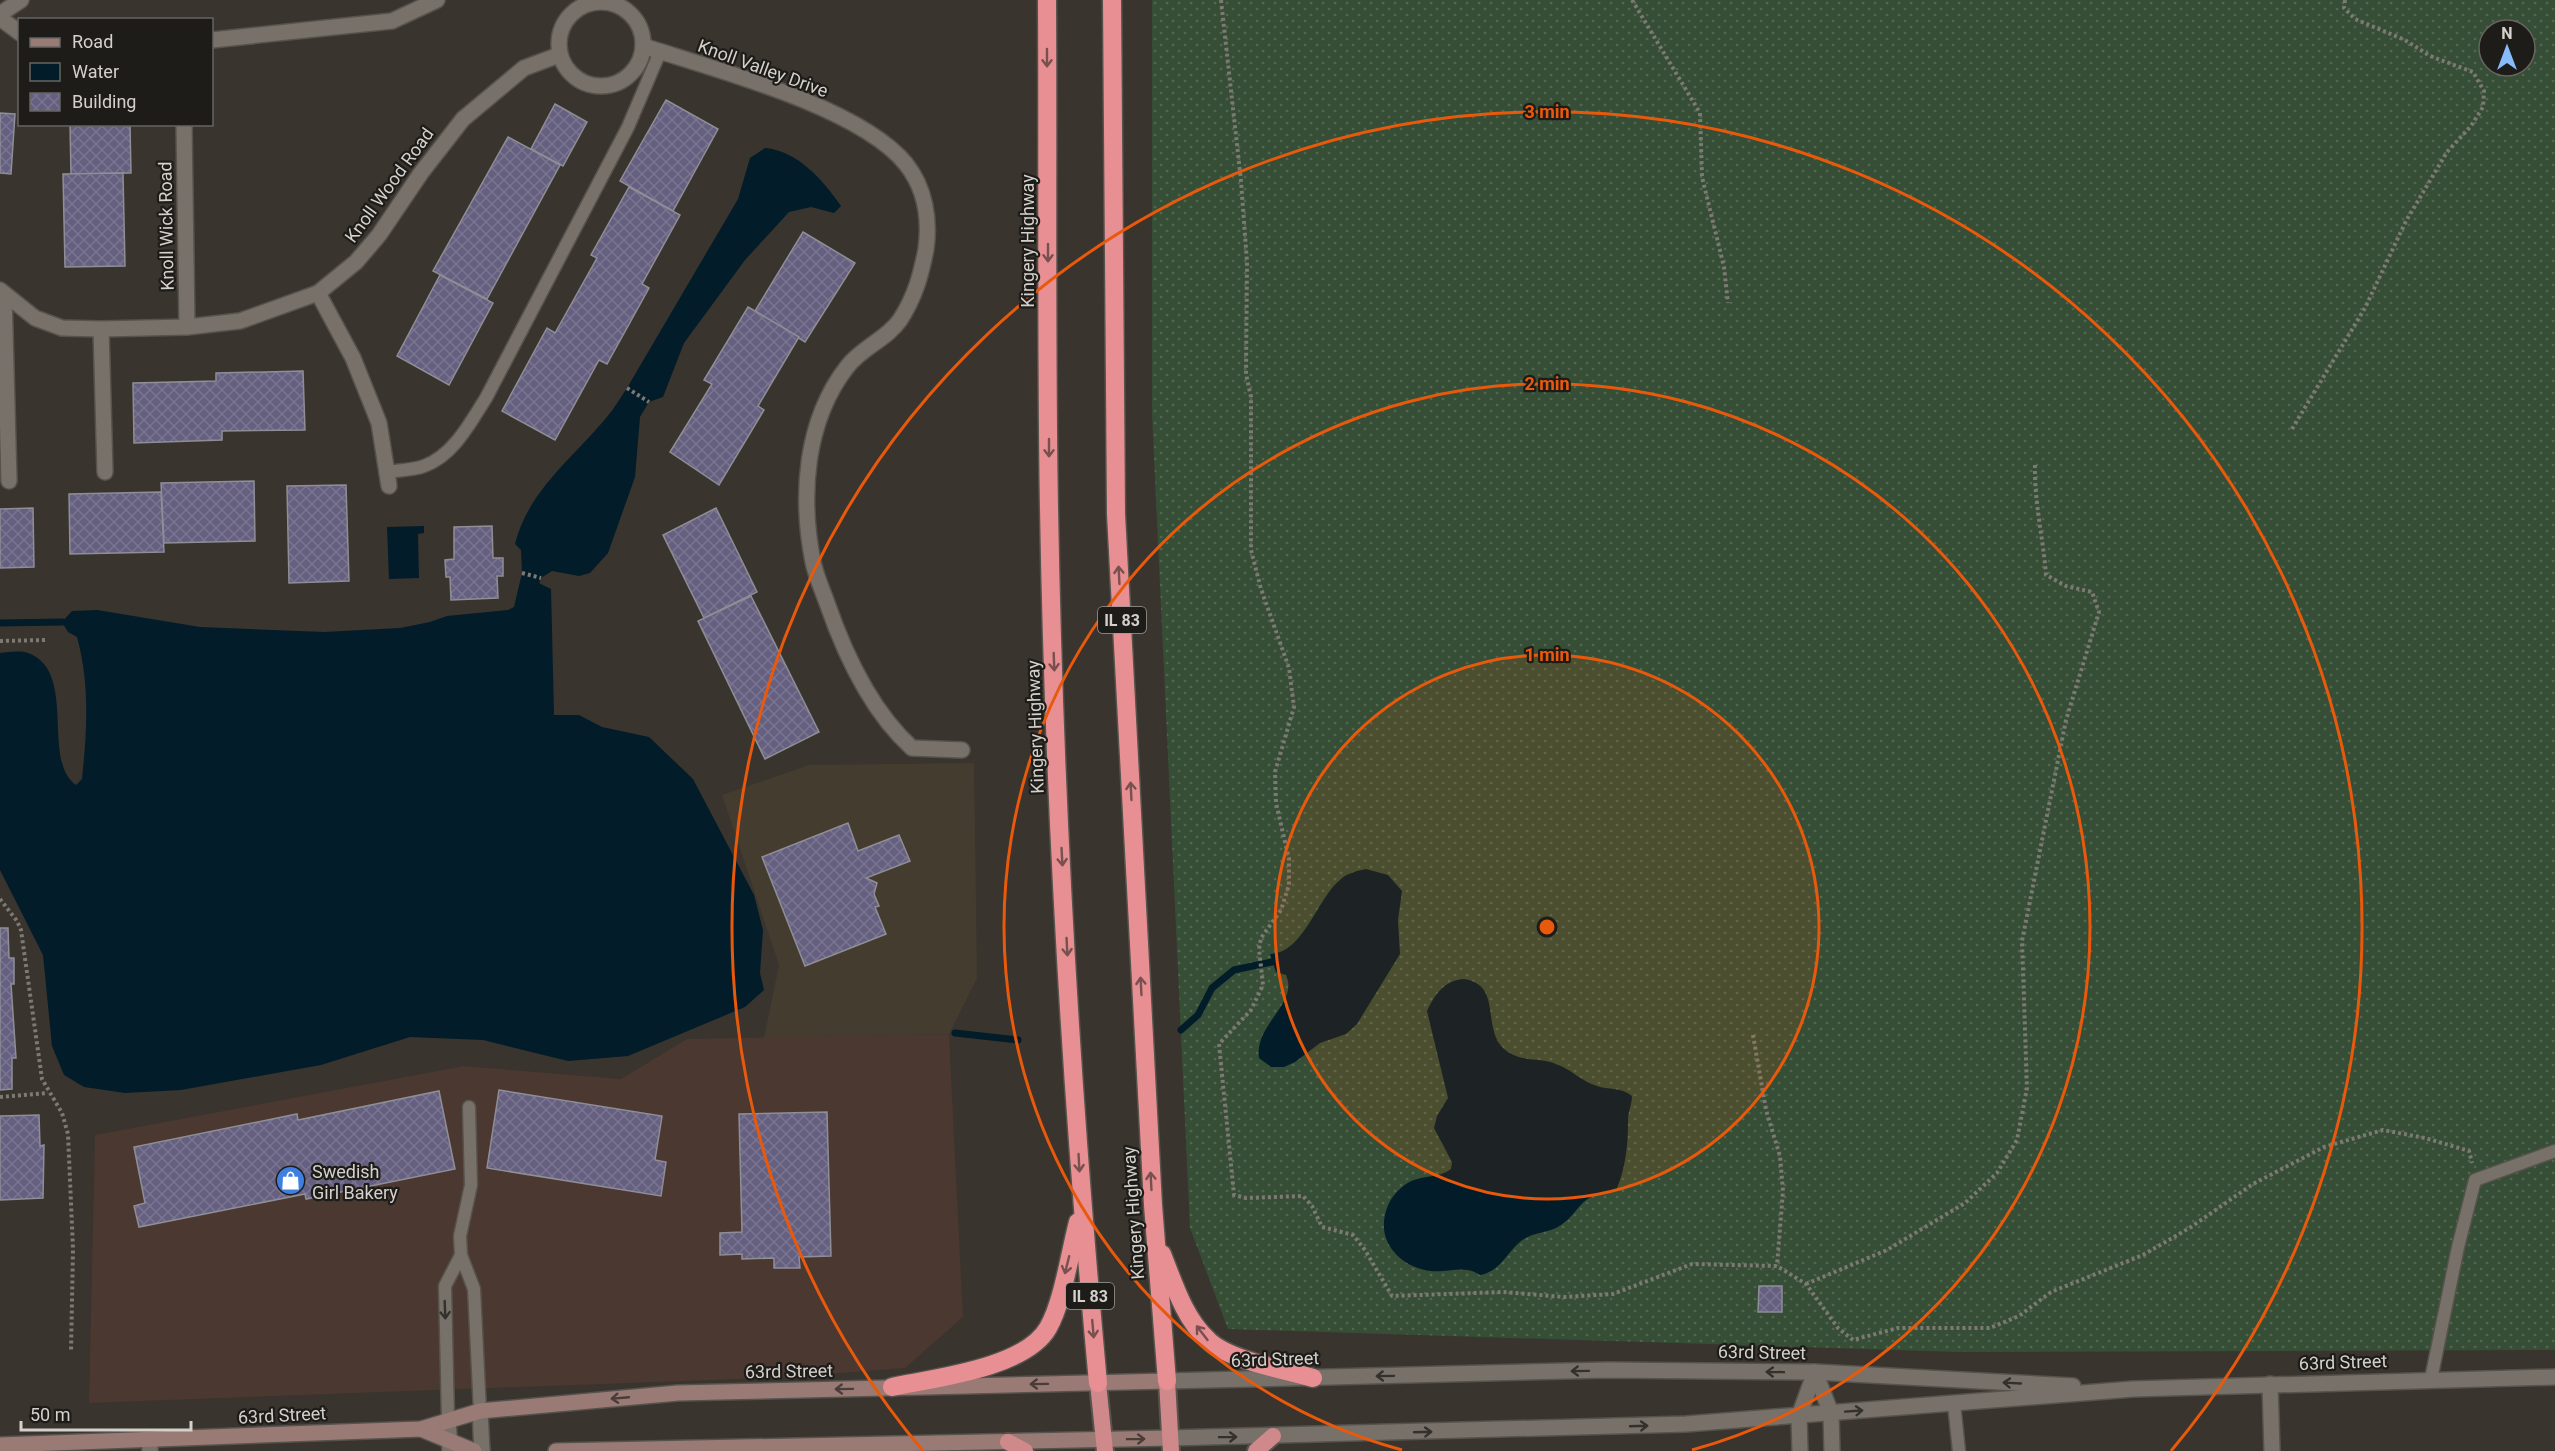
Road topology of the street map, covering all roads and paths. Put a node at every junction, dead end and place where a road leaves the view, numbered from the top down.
1 (21, 0) edge
2 (437, 0) edge
3 (1047, 0) edge
4 (1112, 0) edge
5 (1221, 0) edge
6 (1632, 0) edge
7 (2345, 0) edge
8 (568, 6) edge
9 (0, 14) edge
10 (0, 18) edge
11 (18, 32) edge
12 (213, 40) edge
13 (644, 46) junction
14 (660, 52) junction
15 (559, 56) junction
16 (184, 126) edge
17 (2, 292) edge
18 (318, 293) junction
19 (1728, 303) dead end
20 (187, 327) junction
21 (101, 329) junction
22 (627, 388) dead end
23 (649, 402) dead end
24 (2292, 429) dead end
25 (2035, 463) dead end
26 (105, 472) dead end
27 (388, 479) joint
28 (9, 482) dead end
29 (522, 573) dead end
30 (541, 578) dead end
31 (45, 640) dead end
32 (0, 641) edge
33 (962, 750) dead end
34 (0, 899) edge
35 (1753, 1035) dead end
36 (48, 1093) junction
37 (0, 1097) edge
38 (469, 1107) dead end
39 (2555, 1151) edge
40 (2475, 1180) junction
41 (1082, 1208) junction
42 (1155, 1239) junction
43 (461, 1256) junction
44 (1777, 1266) junction
45 (1806, 1284) junction
46 (71, 1352) dead end
47 (1815, 1372) junction
48 (2555, 1377) edge
49 (1313, 1378) junction
50 (2431, 1379) junction
51 (1167, 1381) junction
52 (1098, 1383) junction
53 (2270, 1384) junction
54 (892, 1388) junction
55 (2133, 1389) junction
56 (1954, 1404) junction
57 (480, 1411) junction
58 (1831, 1413) junction
59 (1799, 1416) junction
60 (448, 1419) junction
61 (421, 1429) junction
62 (1273, 1436) junction
63 (1008, 1442) junction
64 (0, 1445) edge
65 (1104, 1445) edge
66 (1170, 1445) edge
67 (150, 1446) edge
68 (449, 1447) edge
69 (474, 1451) edge
70 (482, 1451) edge
71 (556, 1451) edge
72 (1024, 1451) edge
73 (1256, 1451) edge
74 (1800, 1451) edge
75 (1832, 1451) edge
76 (1959, 1451) edge
77 (2272, 1451) edge

1 - 9 street
2 - 12 street
3 -> 41 highway, Kingery Highway / IL 83
42 -> 4 highway, Kingery Highway / IL 83
5 - 44 path
6 - 19 path
7 - 24 path
8 - 13 street
8 - 15 street
10 - 11 street
13 - 14 street, Knoll Valley Drive
13 - 15 street
14 - 27 lane
14 - 33 street, Knoll Valley Drive
15 - 18 street, Knoll Wood Road
16 - 20 street, Knoll Wick Road
17 - 21 street, Knoll Wood Road
17 - 28 street
18 - 20 street, Knoll Wood Road
18 - 27 street
20 - 21 street, Knoll Wood Road
21 - 26 street
22 - 23 path
25 - 45 path
29 - 30 path
31 - 32 path
34 - 36 path
35 - 44 path
36 - 37 path
36 - 46 path
38 - 43 lane
39 - 40 lane
40 - 45 path
40 - 50 lane
41 -> 52 highway, Kingery Highway / IL 83
41 -> 54 highway
49 -> 42 highway
42 - 51 highway, Kingery Highway / IL 83
43 - 57 lane
43 -> 60 lane
44 - 45 path
47 -> 49 street, 63rd Street
55 -> 47 street, 63rd Street
47 - 58 street
47 - 59 street
48 - 50 street, 63rd Street
49 - 51 street, 63rd Street
50 - 53 street, 63rd Street
51 - 52 main road, 63rd Street
51 - 66 highway, Kingery Highway / IL 83
52 -> 54 main road, 63rd Street
52 - 65 highway, Kingery Highway / IL 83
53 - 55 street, 63rd Street
53 - 77 street
54 -> 57 main road, 63rd Street
55 - 56 street, 63rd Street
58 -> 56 street, 63rd Street
56 - 76 lane
57 - 60 main road, 63rd Street
57 - 70 street
58 - 59 street, 63rd Street
58 - 75 street
62 -> 59 street, 63rd Street
59 - 74 street
60 - 61 main road, 63rd Street
60 - 68 street
61 - 67 main road, 63rd Street
61 - 68 main road, 63rd Street
66 -> 62 street, 63rd Street
62 - 73 highway
63 - 65 main road, 63rd Street
63 - 71 main road, 63rd Street
63 - 72 highway
64 - 67 main road, 63rd Street
65 -> 66 main road, 63rd Street
68 - 69 main road, 63rd Street

